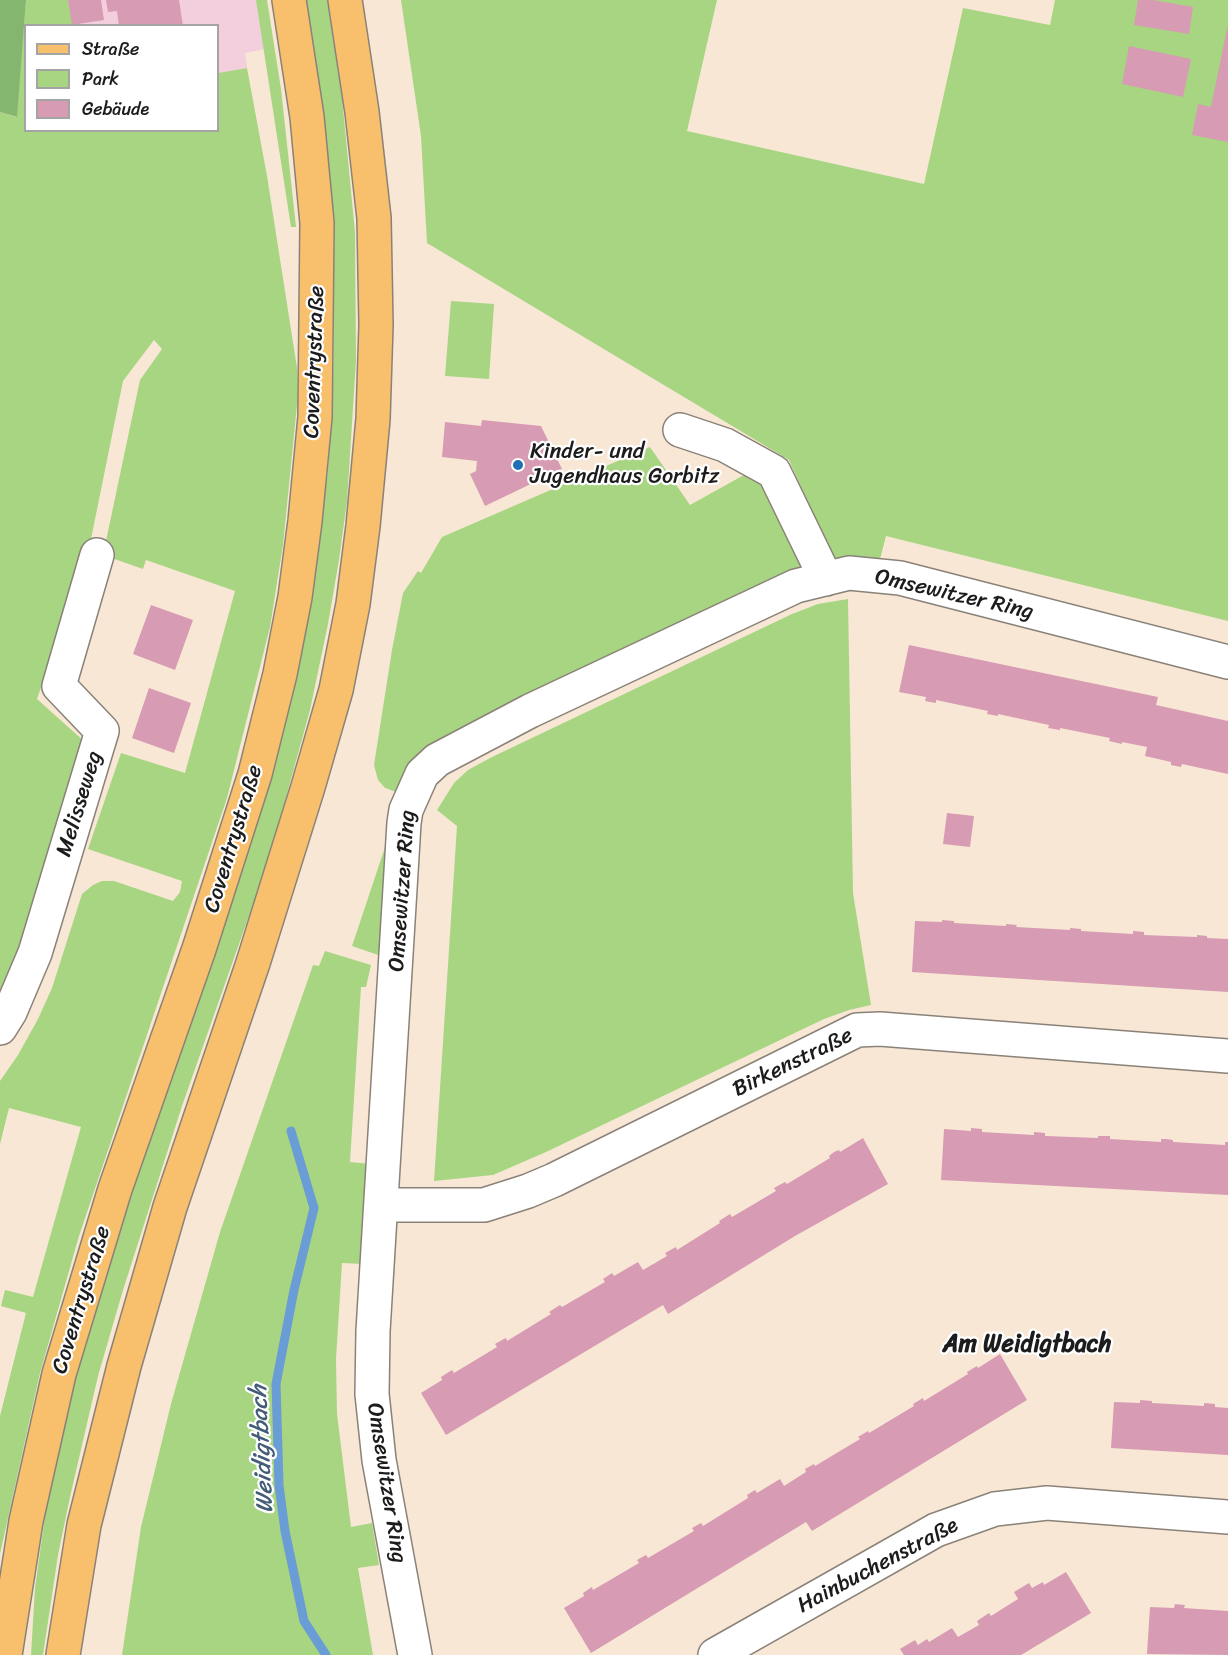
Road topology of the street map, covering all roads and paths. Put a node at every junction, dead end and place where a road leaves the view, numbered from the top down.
1 (289, 0) edge
2 (345, 0) edge
3 (680, 430) dead end
4 (97, 555) dead end
5 (826, 579) junction
6 (1228, 662) edge
7 (0, 1028) edge
8 (1228, 1056) edge
9 (382, 1205) junction
10 (1228, 1517) edge
11 (5, 1655) edge
12 (63, 1655) edge
13 (415, 1655) edge
14 (716, 1655) edge

1 - 11 main road, Coventrystraße
2 - 12 main road
3 - 5 street
4 - 7 street, Melisseweg
5 - 6 street, Omsewitzer Ring
5 - 9 street, Omsewitzer Ring
8 - 9 street, Birkenstraße
9 - 13 street, Omsewitzer Ring
10 - 14 street, Hainbuchenstraße

